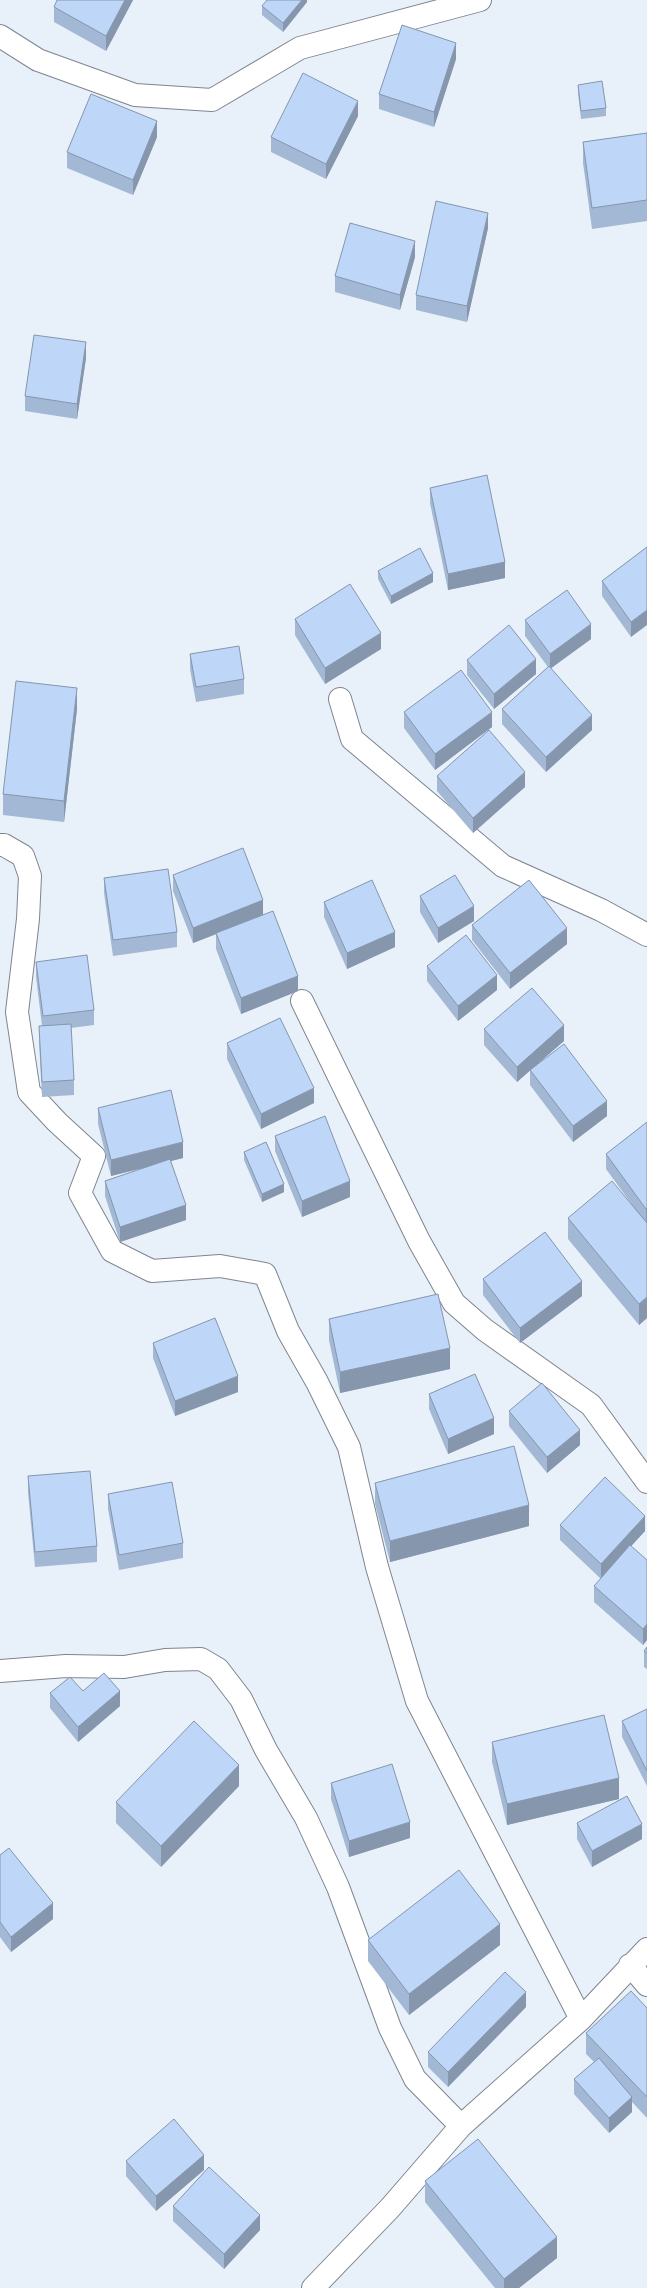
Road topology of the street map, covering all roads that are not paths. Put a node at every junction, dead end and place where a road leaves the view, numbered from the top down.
1 (480, 0) edge
2 (0, 36) edge
3 (340, 699) dead end
4 (0, 845) edge
5 (647, 935) edge
6 (302, 1001) dead end
7 (647, 1482) edge
8 (0, 1671) edge
9 (647, 1949) edge
10 (630, 1965) junction
11 (647, 1985) edge
12 (582, 2019) junction
13 (461, 2126) junction
14 (313, 2288) edge

1 - 2 street
3 - 5 street
4 - 12 street
6 - 7 street
8 - 13 street
9 - 10 street
10 - 11 street
10 - 12 street
12 - 13 street
13 - 14 street

